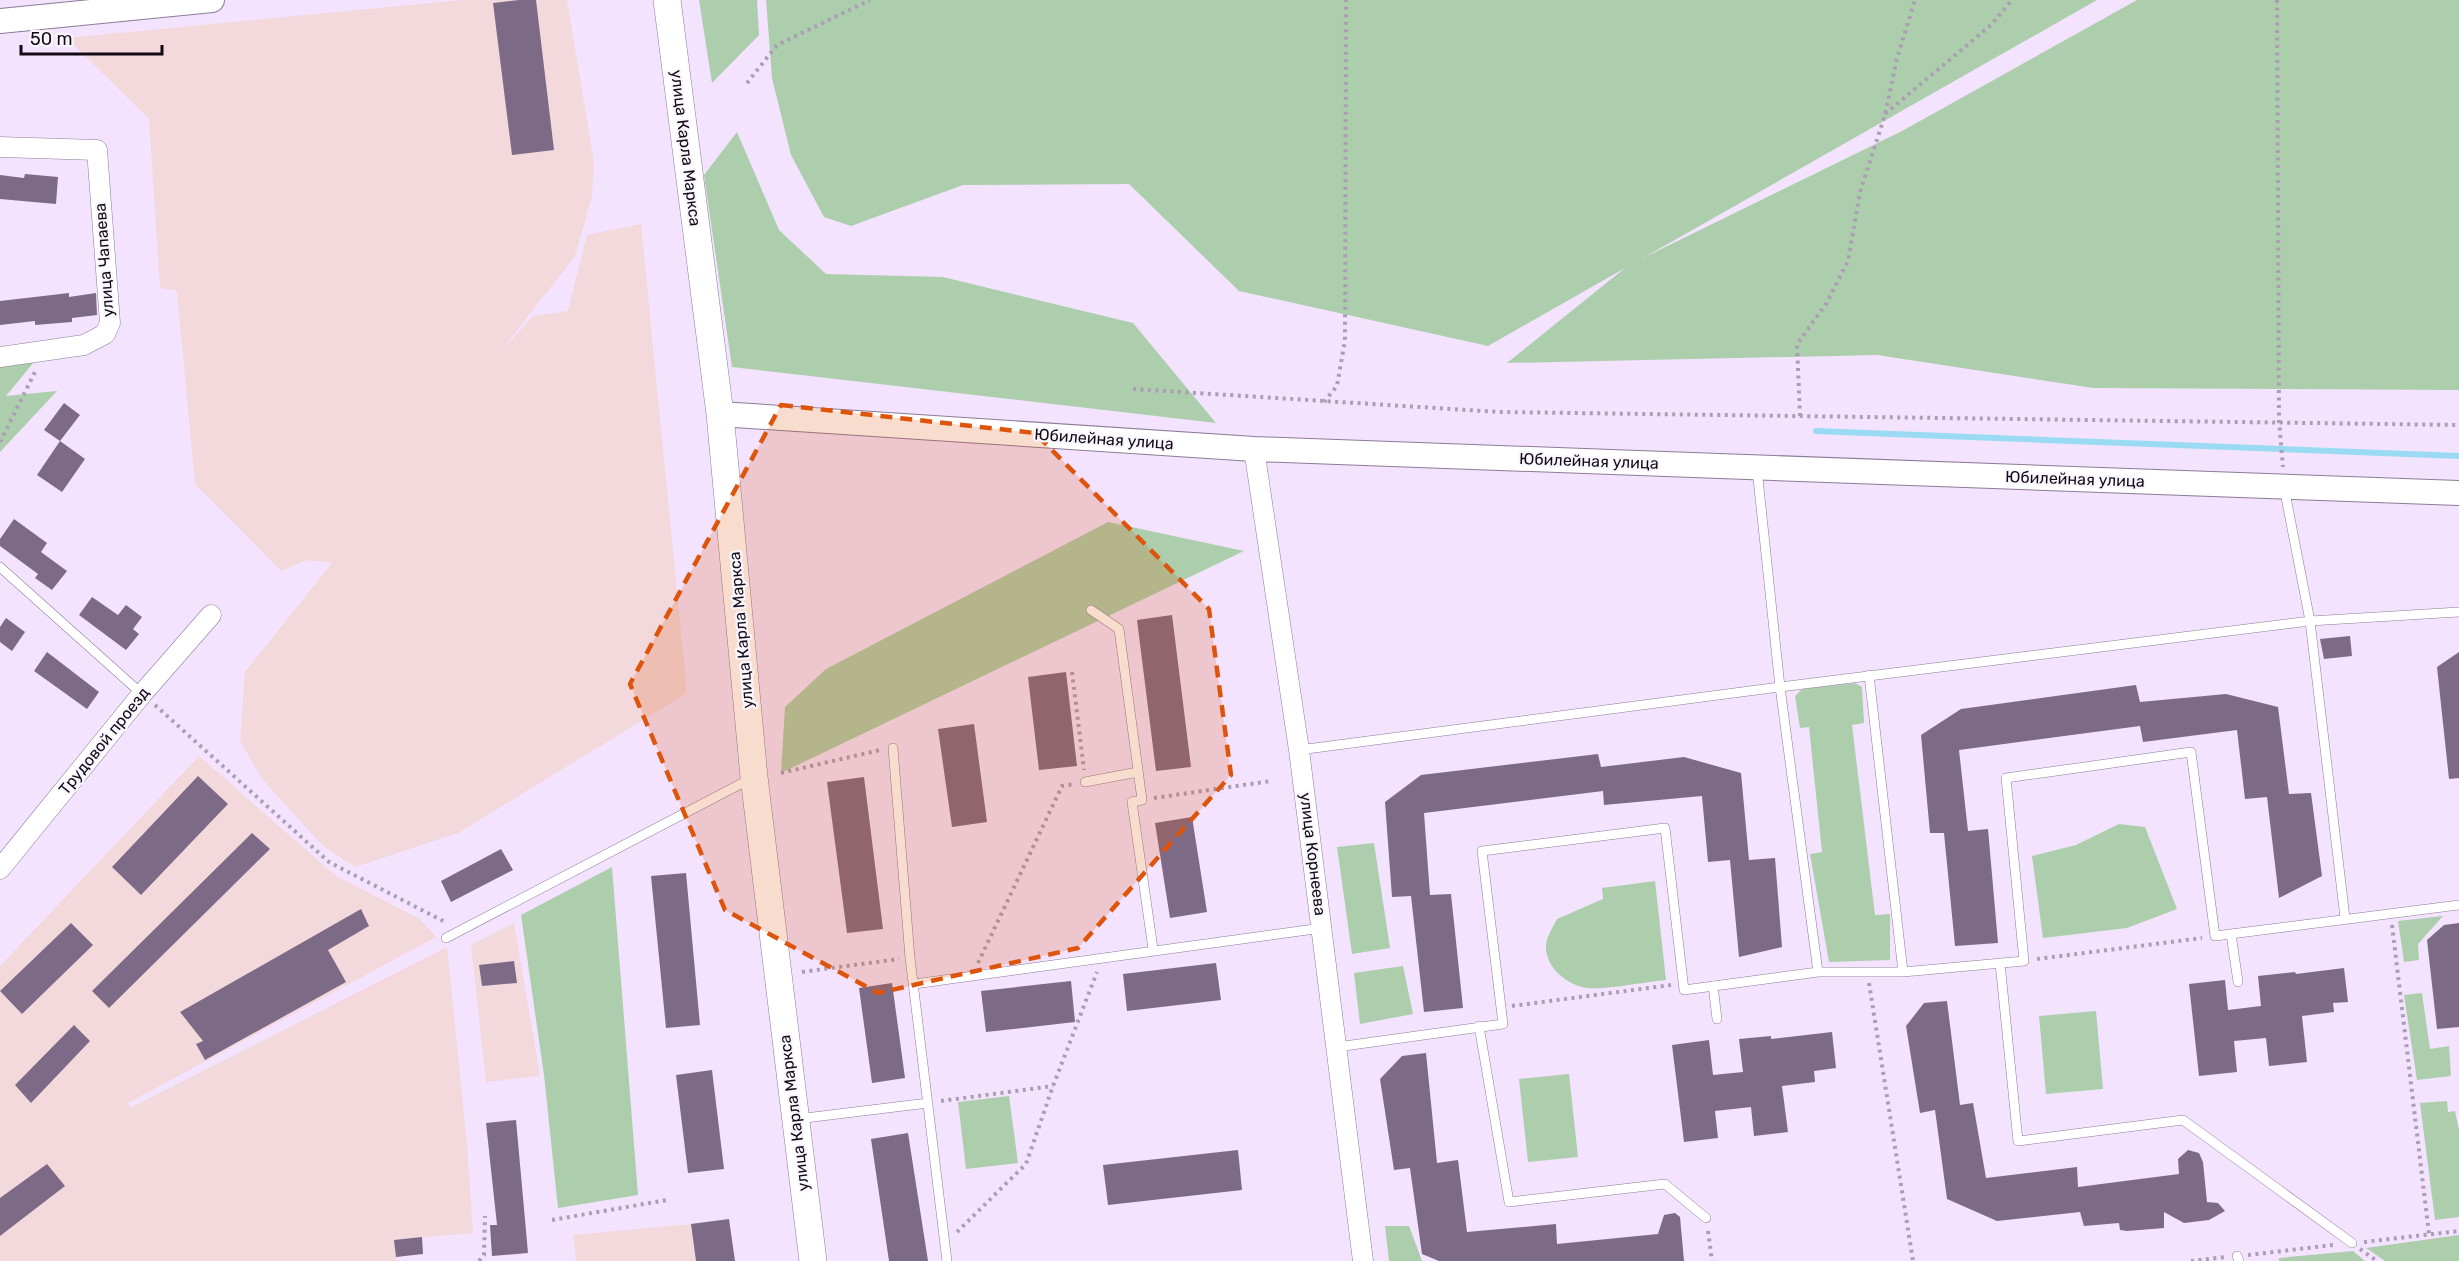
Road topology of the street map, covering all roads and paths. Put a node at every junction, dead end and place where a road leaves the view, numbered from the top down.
1 (212, 0) edge
2 (668, 0) edge
3 (870, 0) edge
4 (1347, 0) edge
5 (1915, 0) edge
6 (2012, 0) edge
7 (2277, 0) edge
8 (0, 21) edge
9 (747, 83) dead end
10 (1885, 115) junction
11 (0, 147) edge
12 (45, 352) junction
13 (0, 357) edge
14 (1133, 389) dead end
15 (1324, 402) junction
16 (720, 414) junction
17 (1800, 416) junction
18 (2279, 421) junction
19 (2459, 425) edge
20 (0, 442) edge
21 (1254, 449) junction
22 (2282, 462) dead end
23 (1757, 469) junction
24 (2284, 486) junction
25 (2459, 493) edge
26 (0, 567) edge
27 (1091, 610) dead end
28 (2459, 612) edge
29 (211, 615) dead end
30 (2310, 621) junction
31 (1072, 672) dead end
32 (1869, 675) junction
33 (1780, 687) junction
34 (142, 694) junction
35 (892, 747) joint
36 (1299, 750) junction
37 (1138, 772) junction
38 (781, 773) dead end
39 (754, 777) junction
40 (1271, 781) dead end
41 (1085, 782) junction
42 (1142, 800) junction
43 (1, 865) edge
44 (2459, 905) edge
45 (2391, 912) junction
46 (2345, 918) junction
47 (1322, 927) junction
48 (461, 931) junction
49 (2230, 934) junction
50 (2215, 936) junction
51 (446, 938) dead end
52 (1154, 949) junction
53 (1103, 956) junction
54 (910, 957) junction
55 (2024, 960) junction
56 (2000, 963) junction
57 (1867, 971) junction
58 (802, 972) dead end
59 (1818, 972) junction
60 (1903, 972) junction
61 (973, 974) junction
62 (2238, 982) dead end
63 (914, 984) junction
64 (1684, 984) junction
65 (1713, 986) junction
66 (1502, 1007) junction
67 (1718, 1019) dead end
68 (1479, 1026) junction
69 (1337, 1047) junction
70 (1053, 1086) junction
71 (928, 1103) junction
72 (795, 1119) junction
73 (667, 1200) dead end
74 (485, 1216) dead end
75 (1706, 1218) joint
76 (552, 1220) dead end
77 (2459, 1231) edge
78 (2429, 1234) junction
79 (945, 1243) junction
80 (2352, 1243) junction
81 (2238, 1258) edge
82 (479, 1261) edge
83 (813, 1261) edge
84 (947, 1261) edge
85 (1363, 1261) edge
86 (1712, 1261) edge
87 (1913, 1261) edge
88 (2191, 1261) edge
89 (2377, 1261) edge

1 - 8 street
2 - 16 main road, улица Карла Маркса
3 - 9 path
4 - 15 path
5 - 10 path
6 - 10 path
7 - 18 path
10 - 17 path
11 - 12 street, улица Чапаева
12 - 13 street, улица Чапаева
12 - 20 path
14 - 15 path
15 - 17 path
16 - 21 street, Юбилейная улица
16 - 39 main road, улица Карла Маркса
17 - 18 path
18 - 19 path
18 - 22 path
21 - 23 street, Юбилейная улица
21 - 36 street, улица Корнеева
23 - 24 street, Юбилейная улица
23 - 33 lane
24 - 25 street, Юбилейная улица
24 - 30 lane
26 - 34 lane
27 - 37 lane
28 - 30 lane
29 - 34 street, Трудовой проезд
30 - 32 lane
30 - 46 lane
31 - 41 path
32 - 33 lane
32 - 60 lane
33 - 36 lane
33 - 59 lane
34 - 43 street, Трудовой проезд
34 - 48 path
35 - 38 path
35 - 54 lane
36 - 47 street, улица Корнеева
37 - 41 lane
37 - 42 lane
39 - 48 lane
39 - 72 main road, улица Карла Маркса
40 - 42 path
41 - 61 path
42 - 52 lane
44 - 45 lane
45 - 46 lane
45 - 78 path
46 - 49 lane
47 - 52 lane
47 - 69 street, улица Корнеева
48 - 51 lane
49 - 50 lane
49 - 62 lane
50 - 55 path
50 - 55 lane
52 - 53 lane
53 - 61 lane
53 - 70 path
54 - 58 path
54 - 63 lane
55 - 56 lane
56 - 60 lane
56 - 80 lane
57 - 59 lane
57 - 60 lane
57 - 87 path
59 - 65 lane
61 - 63 lane
63 - 71 lane
64 - 65 lane
64 - 66 path
64 - 66 lane
65 - 67 lane
66 - 68 lane
68 - 69 lane
68 - 75 lane
69 - 85 street, улица Корнеева
70 - 71 path
70 - 79 path
71 - 72 lane
71 - 79 lane
72 - 83 main road, улица Карла Маркса
73 - 76 path
74 - 82 path
75 - 86 path
77 - 78 path
78 - 80 path
79 - 84 lane
80 - 81 path
80 - 89 path
81 - 88 path

